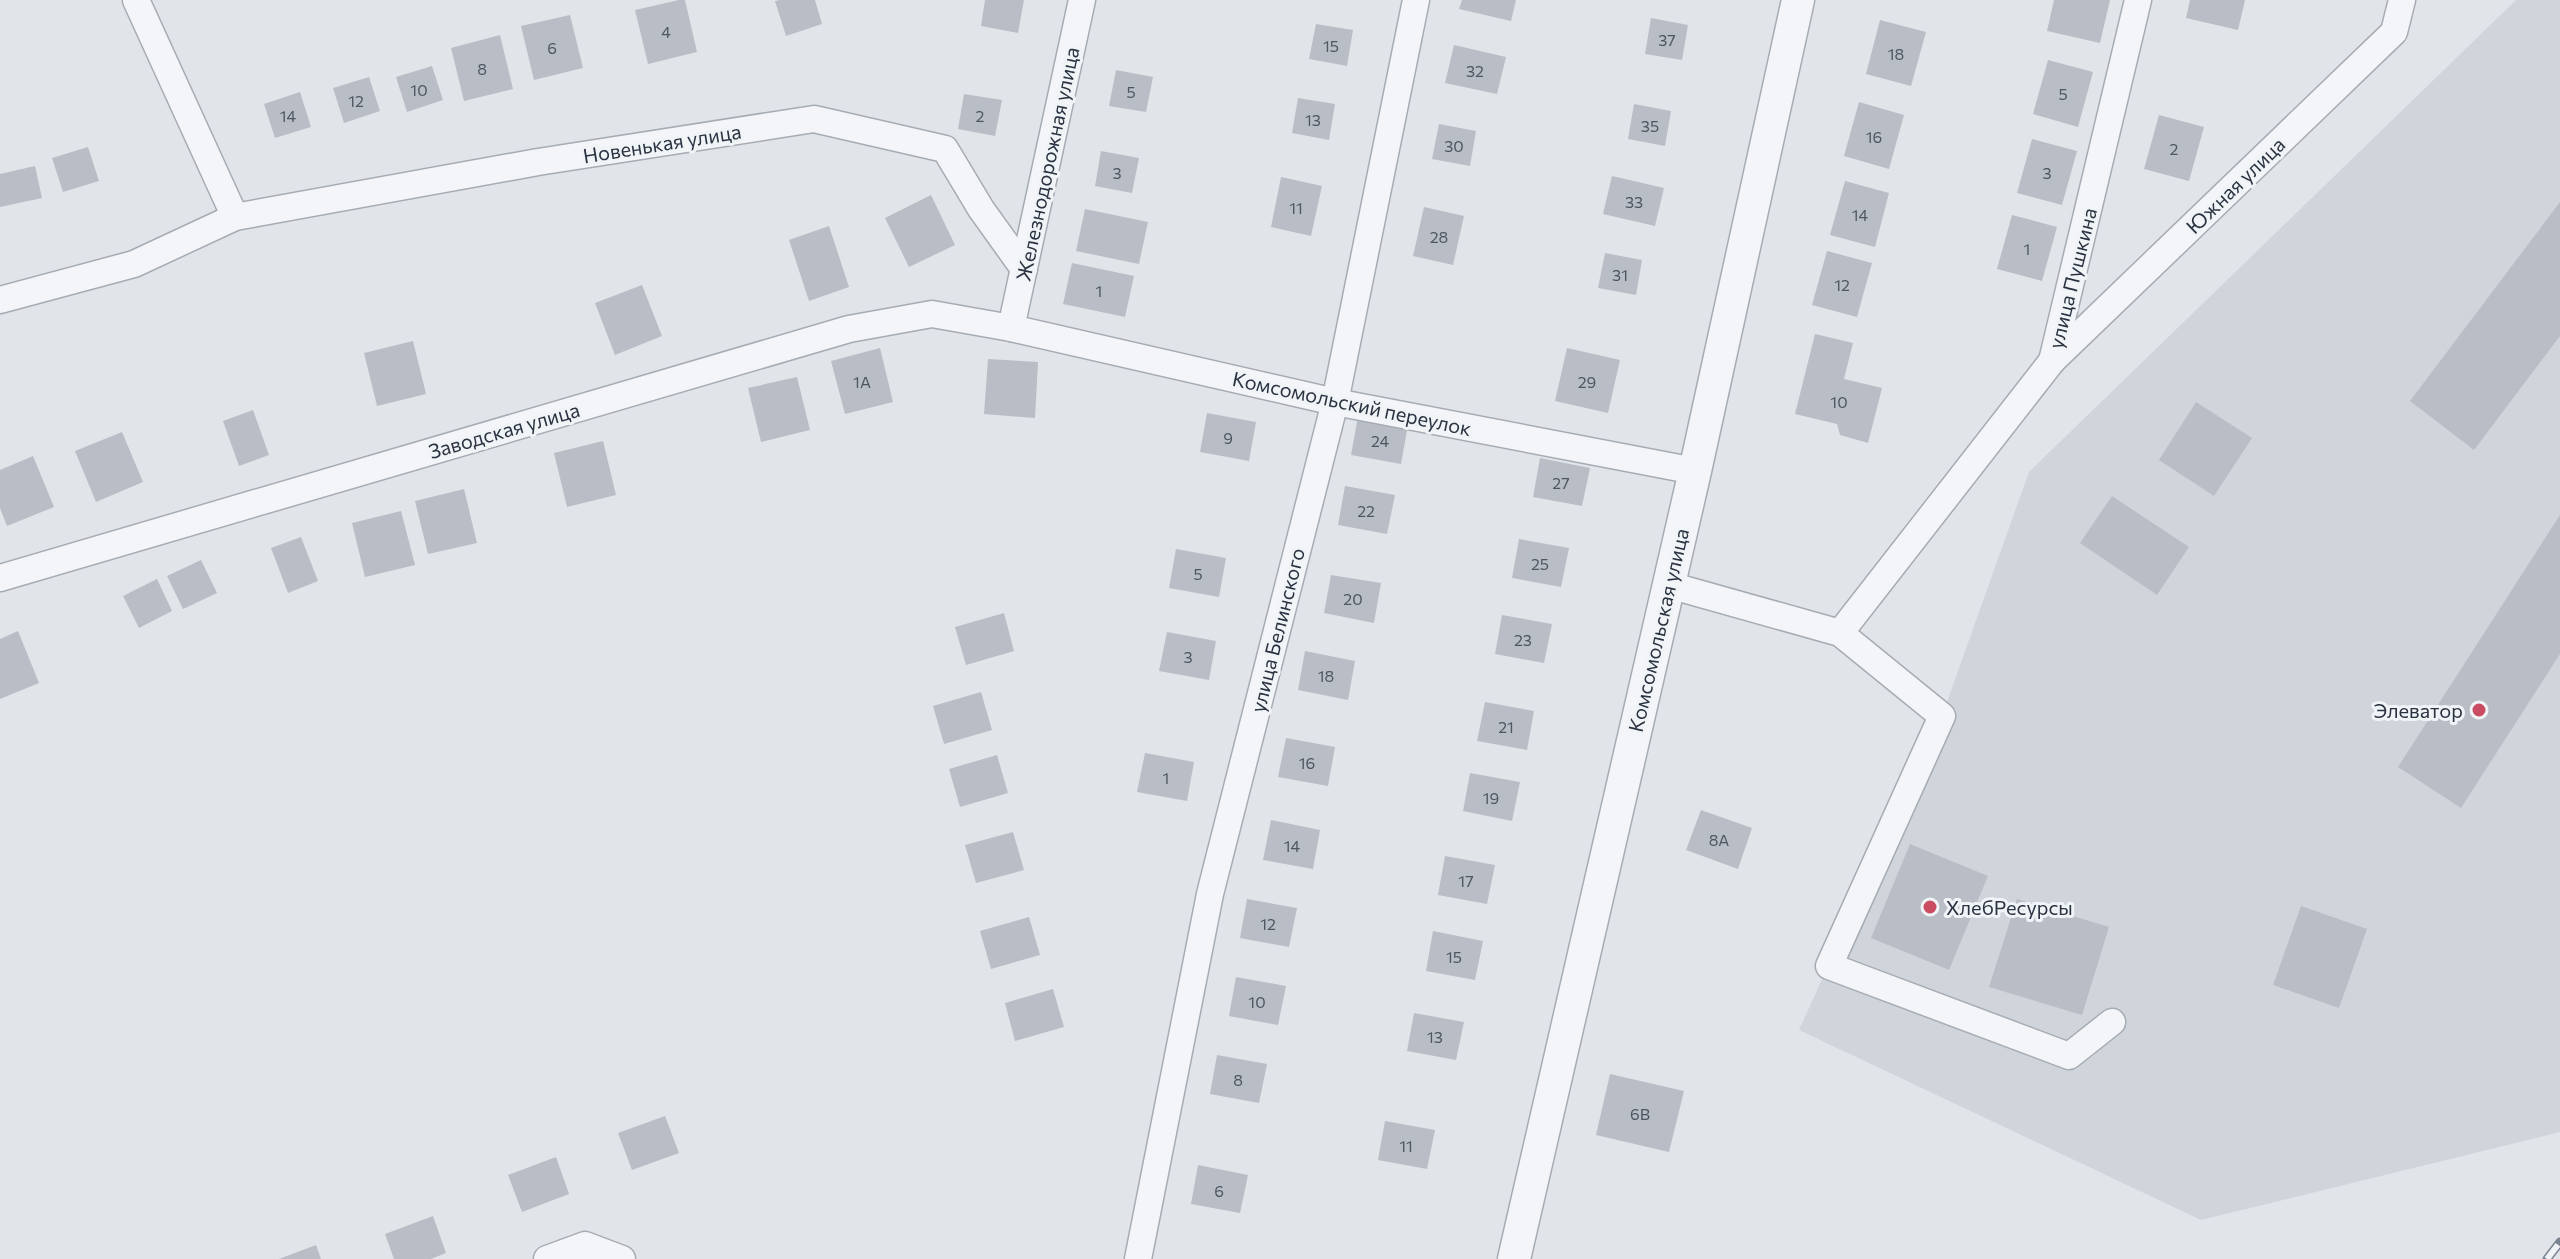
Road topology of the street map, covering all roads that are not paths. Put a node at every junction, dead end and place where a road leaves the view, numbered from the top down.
1 (136, 0) edge
2 (1082, 0) edge
3 (1416, 0) edge
4 (1798, 0) edge
5 (2138, 0) edge
6 (2402, 0) edge
7 (235, 217) junction
8 (1024, 269) junction
9 (0, 300) edge
10 (1011, 328) junction
11 (2052, 361) junction
12 (1335, 402) junction
13 (1695, 471) junction
14 (0, 578) edge
15 (1669, 585) junction
16 (1840, 633) junction
17 (2112, 1022) dead end
18 (547, 1259) edge
19 (622, 1259) edge
20 (1138, 1259) edge
21 (1514, 1259) edge

1 - 7 street
2 - 8 street, Железнодорожная улица
3 - 12 street, улица Белинского
4 - 13 street, Комсомольская улица
5 - 11 street, улица Пушкина
6 - 11 street, Южная улица
7 - 8 street, Новенькая улица
7 - 9 street, Новенькая улица
8 - 10 street, Железнодорожная улица
10 - 12 street, Комсомольский переулок
10 - 14 street, Заводская улица
11 - 16 street, улица Пушкина
12 - 13 street, Комсомольский переулок
12 - 20 street, улица Белинского
13 - 15 street, Комсомольская улица
15 - 16 street
15 - 21 street, Комсомольская улица
16 - 17 street
18 - 19 street

